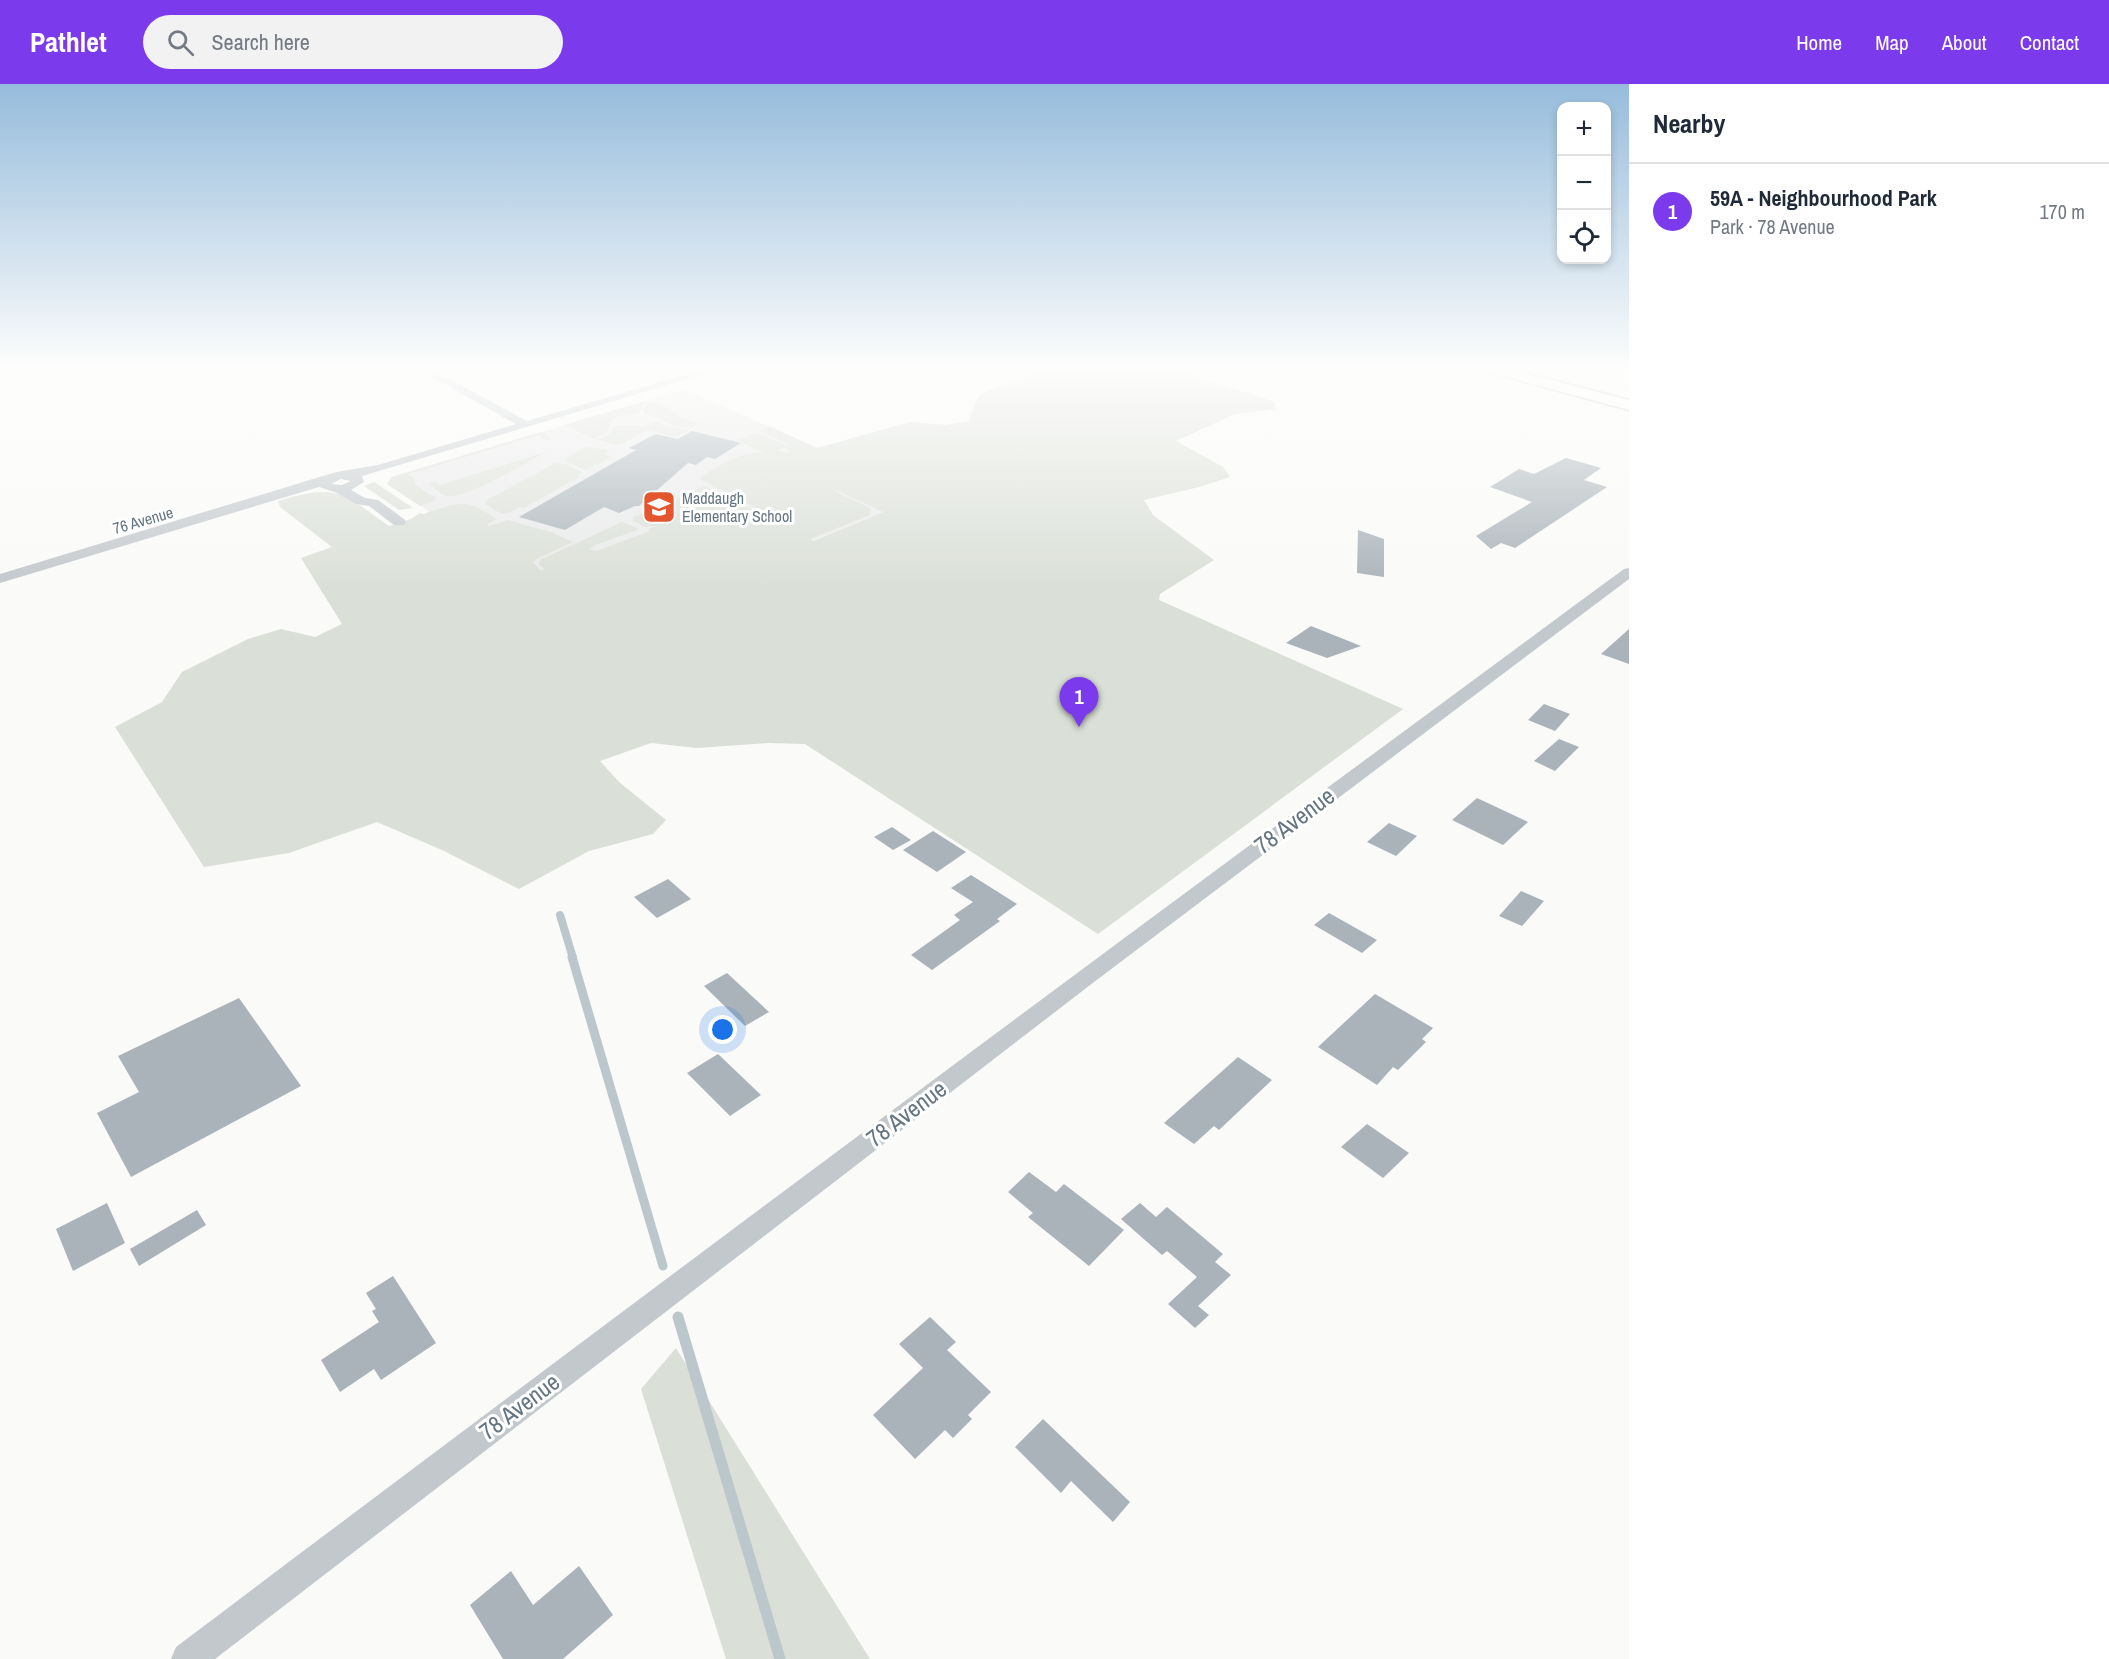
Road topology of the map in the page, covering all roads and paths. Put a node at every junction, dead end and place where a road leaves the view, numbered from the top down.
1 (467, 442) edge
2 (354, 479) junction
3 (329, 486) junction
4 (373, 503) junction
5 (399, 522) dead end
6 (1629, 572) edge
7 (0, 579) edge
8 (188, 1659) edge

1 - 2 street
2 - 3 street, 76 Avenue
2 - 4 street
3 - 4 street
3 - 7 street, 76 Avenue
4 - 5 street
6 - 8 street, 78 Avenue

